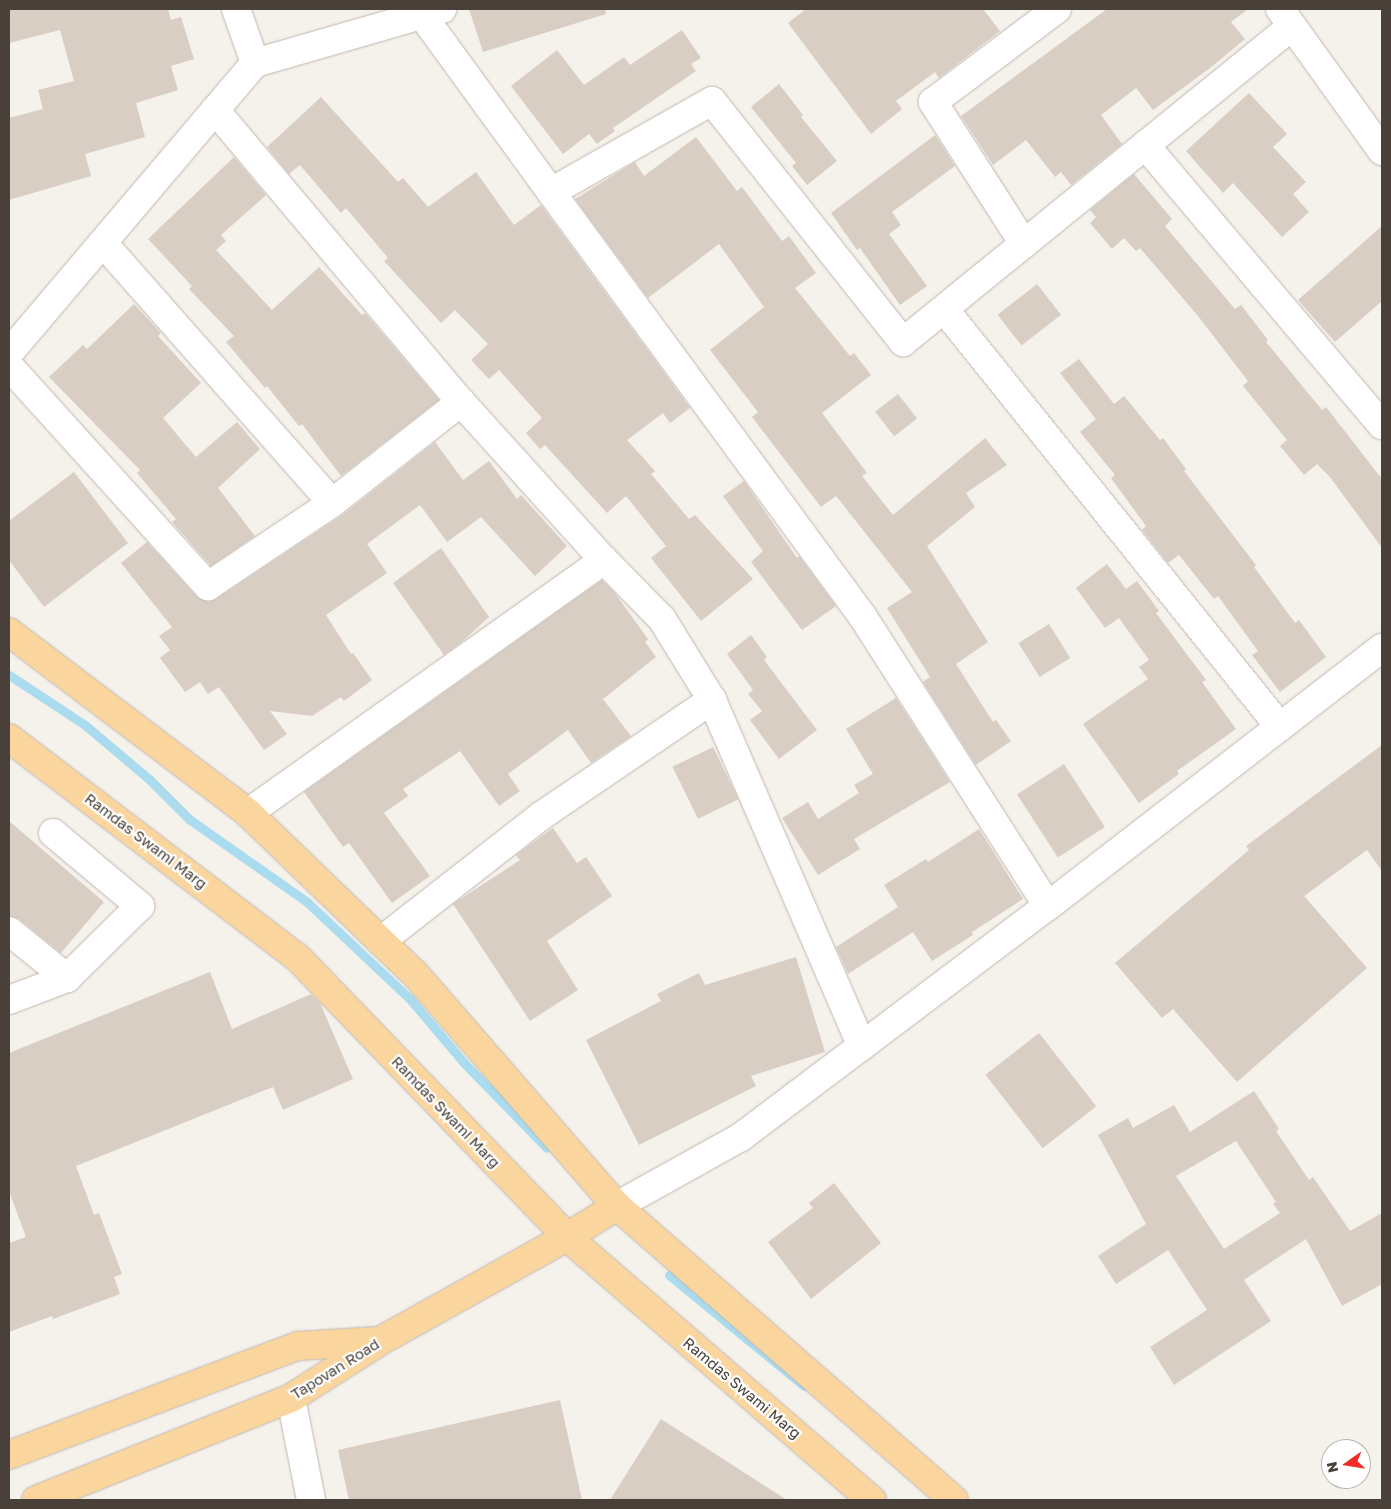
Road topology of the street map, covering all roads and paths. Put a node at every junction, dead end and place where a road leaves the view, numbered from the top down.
1 (236, 9) edge
2 (1057, 9) edge
3 (432, 12) edge
4 (1286, 17) edge
5 (255, 63) junction
6 (215, 110) junction
7 (1145, 145) junction
8 (1382, 152) edge
9 (551, 192) junction
10 (103, 243) junction
11 (1024, 244) junction
12 (944, 310) junction
13 (9, 353) edge
14 (9, 366) edge
15 (461, 402) junction
16 (1382, 425) edge
17 (332, 503) junction
18 (604, 560) junction
19 (9, 632) edge
20 (1382, 648) edge
21 (712, 700) junction
22 (1280, 727) junction
23 (9, 738) edge
24 (248, 813) junction
25 (53, 833) dead end
26 (1048, 906) junction
27 (9, 931) edge
28 (381, 941) junction
29 (67, 978) junction
30 (9, 1000) edge
31 (862, 1046) junction
32 (617, 1206) junction
33 (567, 1238) junction
34 (380, 1341) junction
35 (291, 1398) junction
36 (9, 1455) edge
37 (36, 1500) edge
38 (311, 1500) edge
39 (872, 1500) edge
40 (954, 1500) edge

1 - 5 street
2 - 11 street
3 - 5 street
3 - 9 street
4 - 7 street
4 - 8 street
5 - 6 street
6 - 10 street
6 - 15 street
7 - 11 street
7 - 16 street
9 - 12 street
9 - 26 street
10 - 13 street
10 - 17 street
11 - 12 street
12 - 22 street
14 - 17 street
15 - 17 street
15 - 18 street
18 - 21 street
18 - 24 street
19 - 24 main road
20 - 22 street
21 - 28 street
21 - 31 street
22 - 26 street
23 - 33 main road, Ramdas Swami Marg
24 - 28 main road
25 - 29 street
26 - 31 street
27 - 29 street
28 - 32 main road
29 - 30 street
31 - 32 street
32 - 33 main road, Tapovan Road
32 - 40 main road
33 - 34 main road, Tapovan Road
33 - 39 main road, Ramdas Swami Marg
34 - 35 main road, Tapovan Road
34 - 36 main road
35 - 37 main road, Tapovan Road
35 - 38 street

